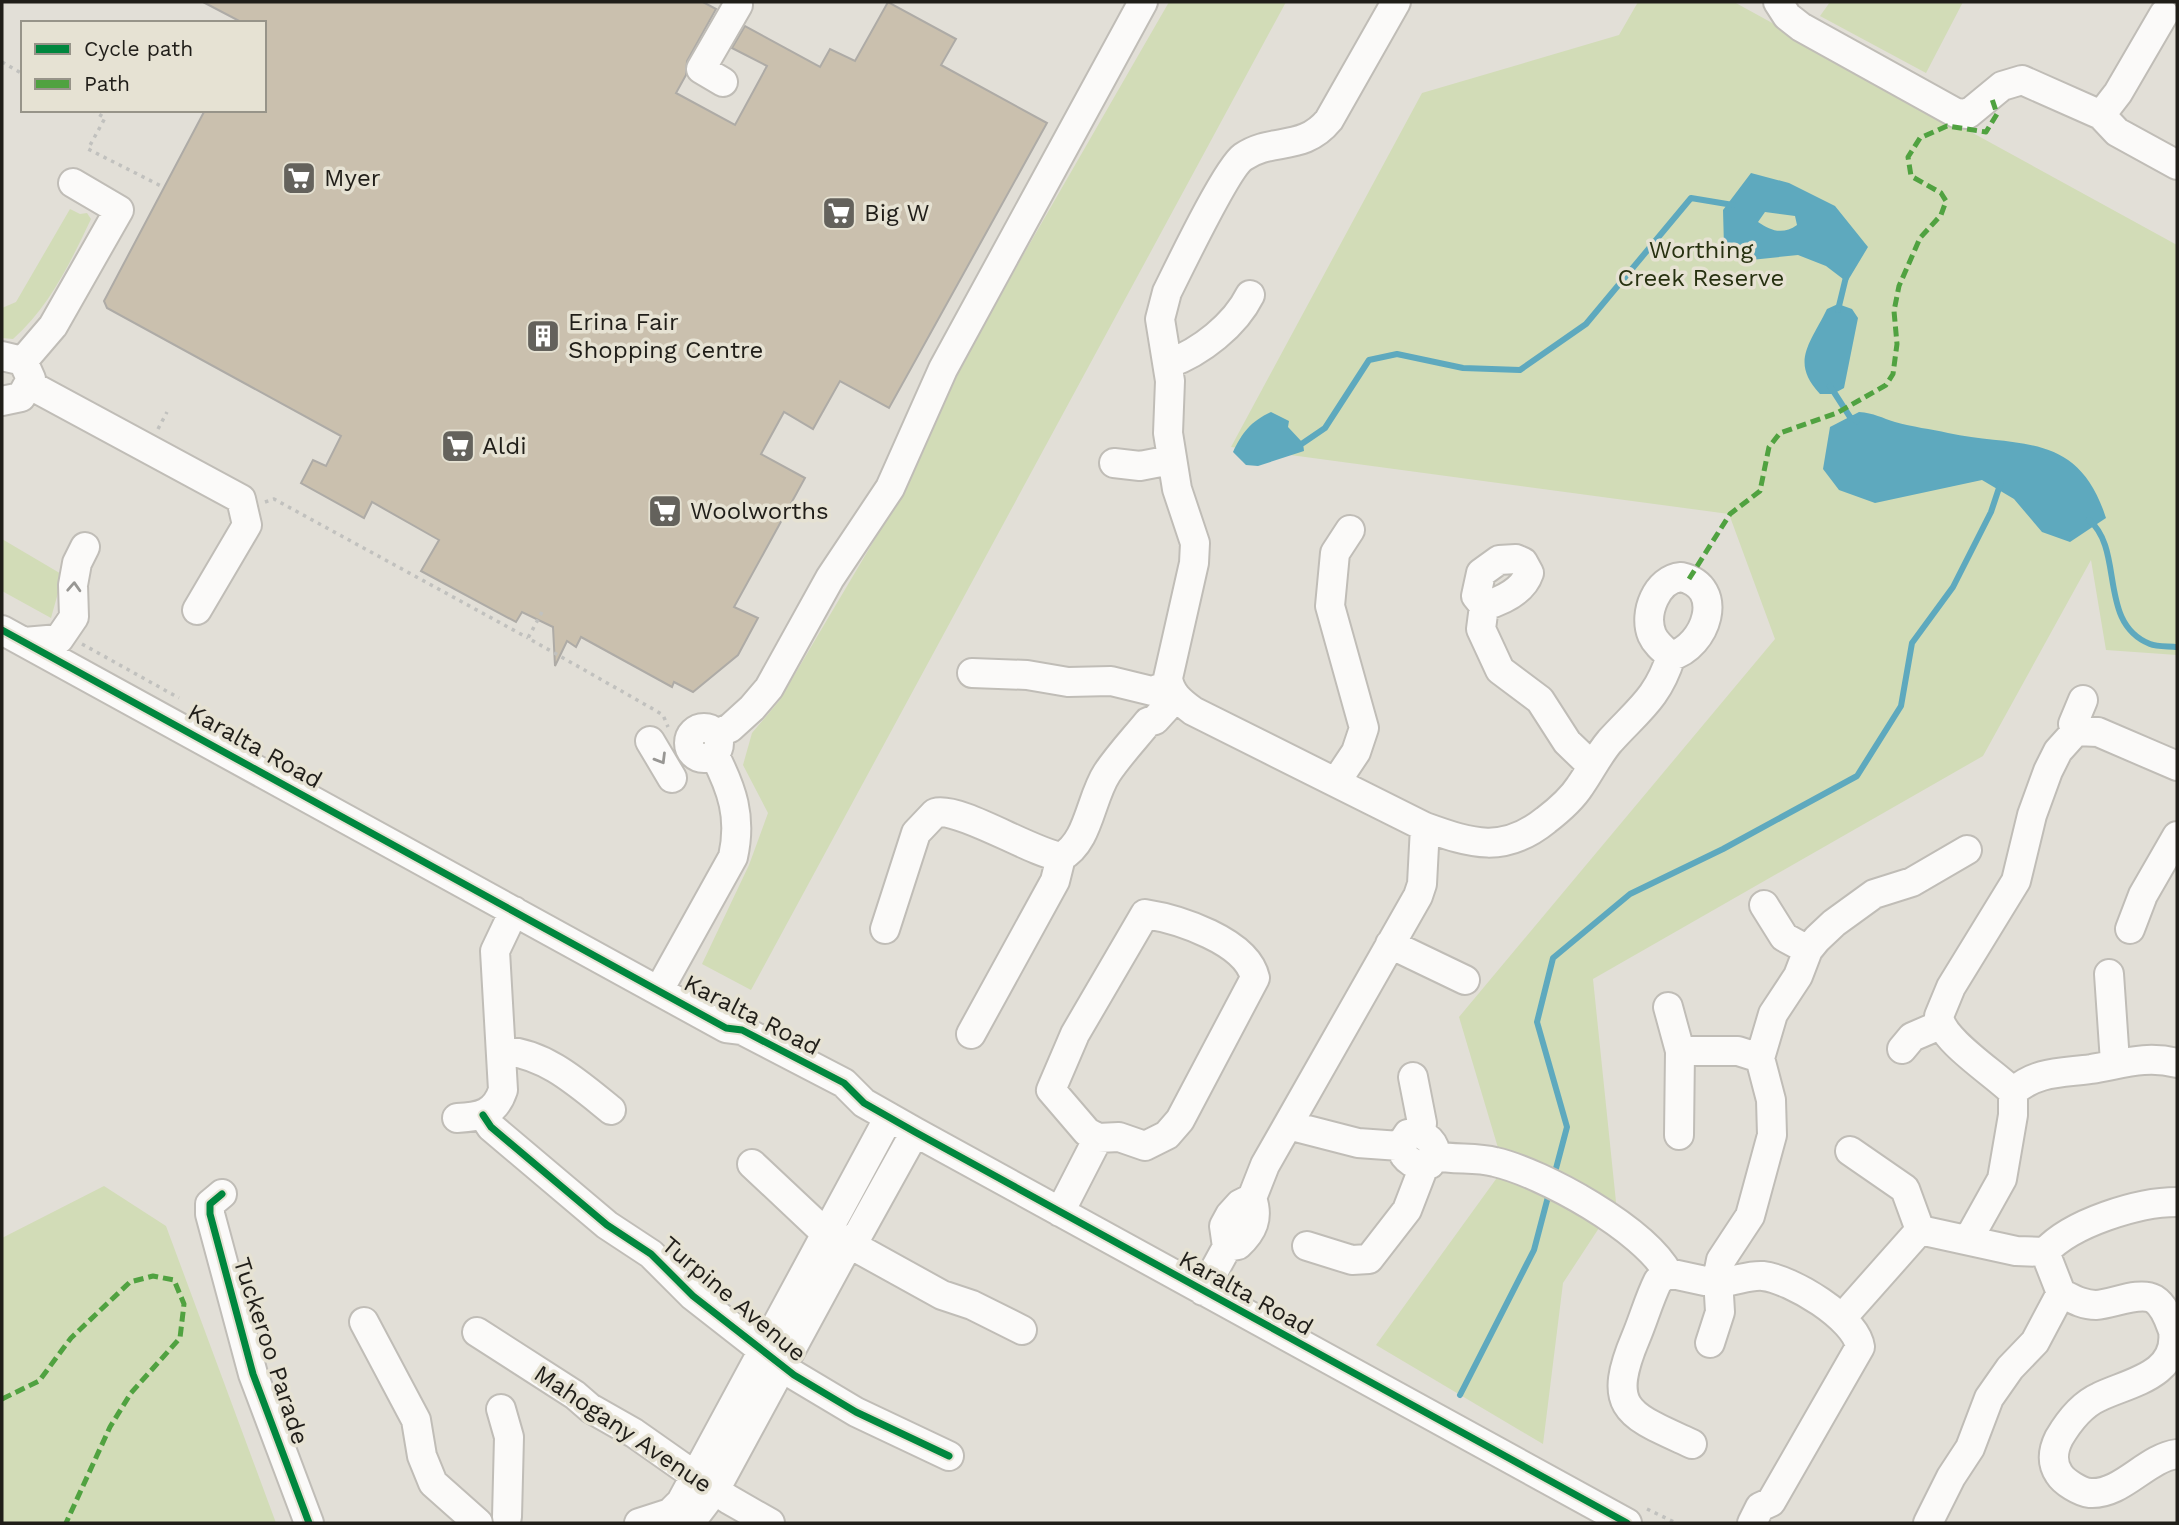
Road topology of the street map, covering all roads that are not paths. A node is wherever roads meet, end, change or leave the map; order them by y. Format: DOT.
graph roads {
  1 [pos="1143,2"];
  2 [pos="1395,2"];
  3 [pos="1778,2"];
  4 [pos="741,6"];
  5 [pos="2164,12"];
  6 [pos="723,82"];
  7 [pos="2101,115"];
  8 [pos="2177,165"];
  9 [pos="74,183"];
  10 [pos="1251,295"];
  11 [pos="1168,363"];
  12 [pos="18,367"];
  13 [pos="2,401"];
  14 [pos="1171,460"];
  15 [pos="1114,463"];
  16 [pos="1350,530"];
  17 [pos="85,547"];
  18 [pos="1483,606"];
  19 [pos="197,610"];
  20 [pos="13,636"];
  21 [pos="1671,656"];
  22 [pos="972,673"];
  23 [pos="1166,691"];
  24 [pos="2083,700"];
  25 [pos="2076,731"];
  26 [pos="660,738"];
  27 [pos="1592,766"];
  28 [pos="2177,766"];
  29 [pos="672,778"];
  30 [pos="1336,782"];
  31 [pos="1425,827"];
  32 [pos="2177,836"];
  33 [pos="1967,850"];
  34 [pos="1061,857"];
  35 [pos="1764,905"];
  36 [pos="514,911"];
  37 [pos="885,929"];
  38 [pos="2130,929"];
  39 [pos="1390,944"];
  40 [pos="1808,950"];
  41 [pos="2109,974"];
  42 [pos="1465,980"];
  43 [pos="659,990"];
  44 [pos="1668,1007"];
  45 [pos="1940,1025"];
  46 [pos="971,1034"];
  47 [pos="1902,1049"];
  48 [pos="502,1051"];
  49 [pos="1680,1051"];
  50 [pos="1760,1058"];
  51 [pos="2116,1062"];
  52 [pos="2177,1063"];
  53 [pos="1413,1077"];
  54 [pos="2013,1092"];
  55 [pos="611,1110"];
  56 [pos="889,1117"];
  57 [pos="1288,1125"];
  58 [pos="915,1132"];
  59 [pos="1679,1135"];
  60 [pos="1098,1138"];
  61 [pos="1420,1151"];
  62 [pos="1850,1151"];
  63 [pos="752,1164"];
  64 [pos="222,1194"];
  65 [pos="2177,1202"];
  66 [pos="1060,1212"];
  67 [pos="1920,1230"];
  68 [pos="839,1238"];
  69 [pos="1968,1240"];
  70 [pos="1307,1247"];
  71 [pos="2045,1252"];
  72 [pos="1668,1273"];
  73 [pos="1719,1282"];
  74 [pos="1203,1291"];
  75 [pos="2061,1293"];
  76 [pos="1842,1318"];
  77 [pos="364,1322"];
  78 [pos="1022,1329"];
  79 [pos="477,1332"];
  80 [pos="2177,1341"];
  81 [pos="1710,1342"];
  82 [pos="773,1359"];
  83 [pos="501,1409"];
  84 [pos="1692,1444"];
  85 [pos="2177,1454"];
  86 [pos="949,1456"];
  87 [pos="705,1483"];
  88 [pos="1770,1512"];
  89 [pos="1634,1515"];
  90 [pos="510,1521"];
  91 [pos="309,1523"];
  92 [pos="478,1523"];
  93 [pos="639,1523"];
  94 [pos="690,1523"];
  95 [pos="769,1523"];
  96 [pos="1752,1523"];
  97 [pos="1928,1523"];
  1 -- 43 [label="street"];
  2 -- 11 [label="street"];
  3 -- 7 [label="street"];
  4 -- 6 [label="street"];
  5 -- 7 [label="street"];
  7 -- 8 [label="street"];
  9 -- 12 [label="street"];
  10 -- 11 [label="street"];
  11 -- 14 [label="street"];
  12 -- 13 [label="street"];
  12 -- 19 [label="street"];
  14 -- 15 [label="street"];
  14 -- 23 [label="street"];
  16 -- 30 [label="street"];
  20 -- 17 [label="street, one-way"];
  18 -- 27 [label="street"];
  20 -- 36 [label="street, Karalta Road"];
  21 -- 27 [label="street"];
  22 -- 23 [label="street"];
  23 -- 30 [label="street"];
  23 -- 34 [label="street"];
  24 -- 25 [label="street"];
  25 -- 28 [label="street"];
  25 -- 45 [label="street"];
  26 -- 29 [label="street, one-way"];
  27 -- 31 [label="street"];
  30 -- 31 [label="street"];
  31 -- 39 [label="street"];
  32 -- 38 [label="street"];
  33 -- 40 [label="street"];
  34 -- 37 [label="street"];
  34 -- 46 [label="street"];
  35 -- 40 [label="street"];
  36 -- 43 [label="street, Karalta Road"];
  36 -- 48 [label="street"];
  39 -- 42 [label="street"];
  39 -- 57 [label="street"];
  40 -- 50 [label="street"];
  41 -- 51 [label="street"];
  43 -- 56 [label="street, Karalta Road"];
  44 -- 49 [label="street"];
  45 -- 47 [label="street"];
  45 -- 54 [label="street"];
  48 -- 55 [label="street"];
  48 -- 82 [label="street, Turpine Avenue"];
  49 -- 50 [label="street"];
  49 -- 59 [label="street"];
  50 -- 73 [label="street"];
  51 -- 52 [label="street"];
  51 -- 54 [label="street"];
  53 -- 61 [label="street"];
  54 -- 69 [label="street"];
  56 -- 58 [label="street, Karalta Road"];
  56 -- 68 [label="street"];
  57 -- 61 [label="street"];
  57 -- 74 [label="street"];
  58 -- 66 [label="street, Karalta Road"];
  58 -- 68 [label="street"];
  60 -- 60 [label="street"];
  60 -- 66 [label="street"];
  61 -- 70 [label="street"];
  61 -- 72 [label="street"];
  62 -- 67 [label="street"];
  63 -- 68 [label="street"];
  64 -- 91 [label="street, Tuckeroo Parade"];
  65 -- 71 [label="street"];
  66 -- 74 [label="street, Karalta Road"];
  67 -- 69 [label="street"];
  67 -- 76 [label="street"];
  68 -- 78 [label="street"];
  68 -- 82 [label="street"];
  69 -- 71 [label="street"];
  71 -- 75 [label="street"];
  72 -- 73 [label="street"];
  72 -- 84 [label="street"];
  73 -- 76 [label="street"];
  73 -- 81 [label="street"];
  74 -- 89 [label="street, Karalta Road"];
  75 -- 80 [label="street"];
  75 -- 97 [label="street"];
  76 -- 88 [label="street"];
  77 -- 92 [label="street"];
  79 -- 87 [label="street, Mahogany Avenue"];
  80 -- 85 [label="street"];
  82 -- 86 [label="street, Turpine Avenue"];
  82 -- 87 [label="street"];
  83 -- 90 [label="street"];
  87 -- 93 [label="street"];
  87 -- 94 [label="street"];
  87 -- 95 [label="street, Mahogany Avenue"];
  88 -- 96 [label="street"];
}
